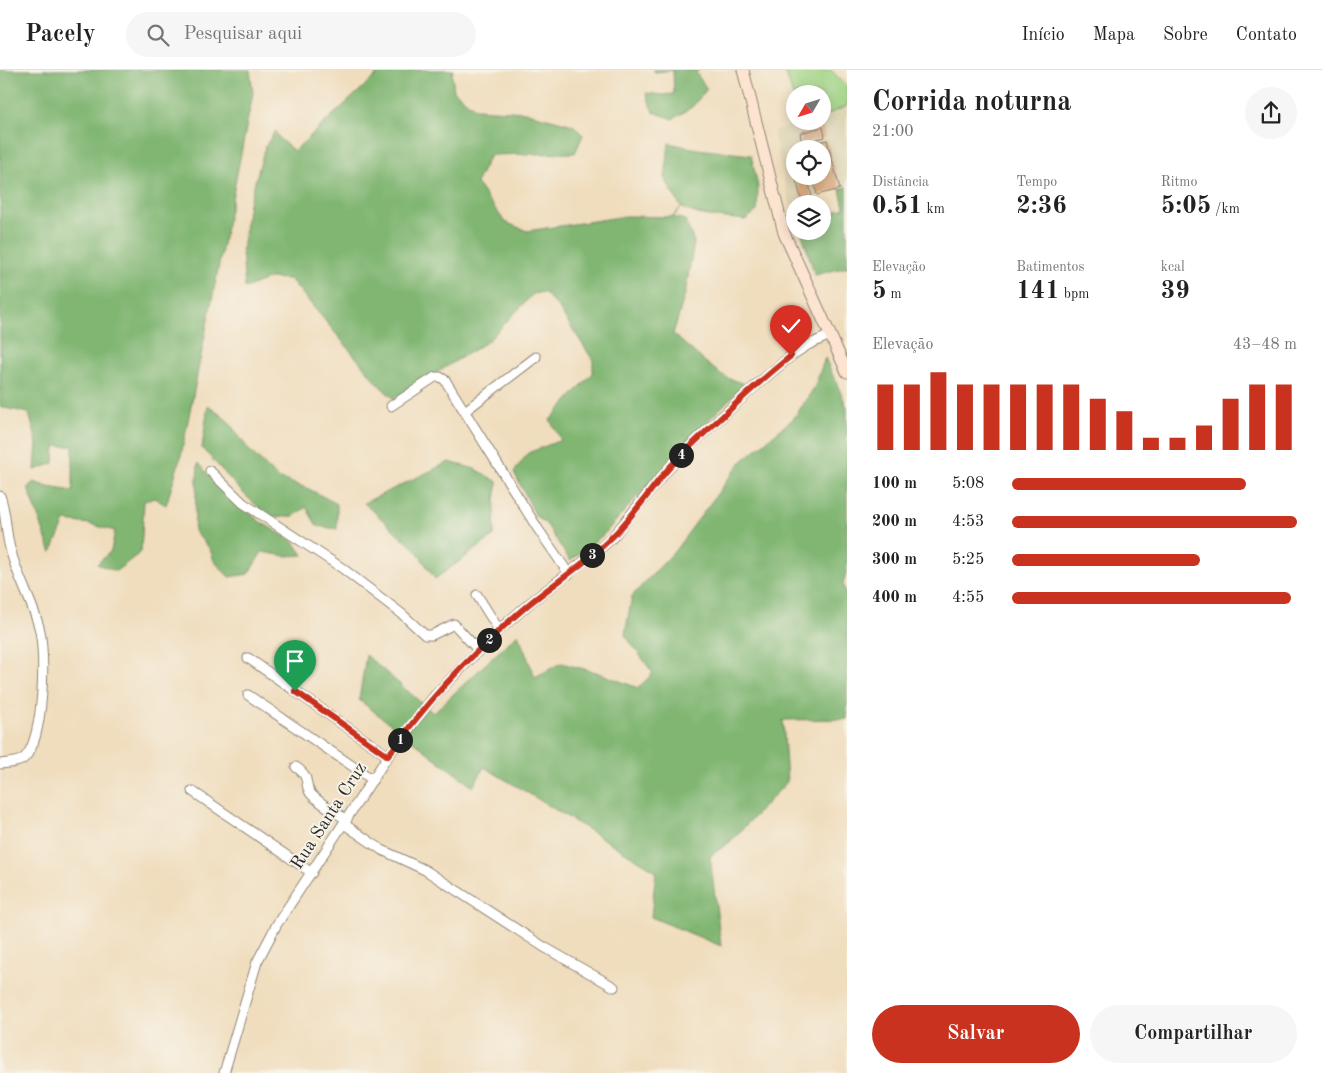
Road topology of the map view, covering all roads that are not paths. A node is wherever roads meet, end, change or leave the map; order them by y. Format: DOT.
graph roads {
  1 [pos="743,70"];
  2 [pos="830,335"];
  3 [pos="536,357"];
  4 [pos="847,372"];
  5 [pos="391,406"];
  6 [pos="465,411"];
  7 [pos="210,471"];
  8 [pos="0,496"];
  9 [pos="568,574"];
  10 [pos="477,595"];
  11 [pos="499,630"];
  12 [pos="478,650"];
  13 [pos="248,658"];
  14 [pos="248,695"];
  15 [pos="388,756"];
  16 [pos="0,764"];
  17 [pos="296,767"];
  18 [pos="373,780"];
  19 [pos="192,791"];
  20 [pos="346,822"];
  21 [pos="312,873"];
  22 [pos="614,987"];
  23 [pos="224,1073"];
  1 -- 2 [label="main road"];
  2 -- 4 [label="main road"];
  2 -- 9 [label="street, Rua Santa Cruz"];
  3 -- 6 [label="street"];
  5 -- 6 [label="street"];
  6 -- 9 [label="street"];
  7 -- 12 [label="street"];
  8 -- 16 [label="street"];
  9 -- 11 [label="street, Rua Santa Cruz"];
  10 -- 11 [label="street"];
  11 -- 12 [label="street, Rua Santa Cruz"];
  12 -- 15 [label="street, Rua Santa Cruz"];
  13 -- 15 [label="street"];
  14 -- 18 [label="street"];
  15 -- 18 [label="street, Rua Santa Cruz"];
  17 -- 20 [label="street"];
  18 -- 20 [label="street, Rua Santa Cruz"];
  19 -- 21 [label="street"];
  20 -- 21 [label="street, Rua Santa Cruz"];
  20 -- 22 [label="street"];
  21 -- 23 [label="street, Rua Santa Cruz"];
}
